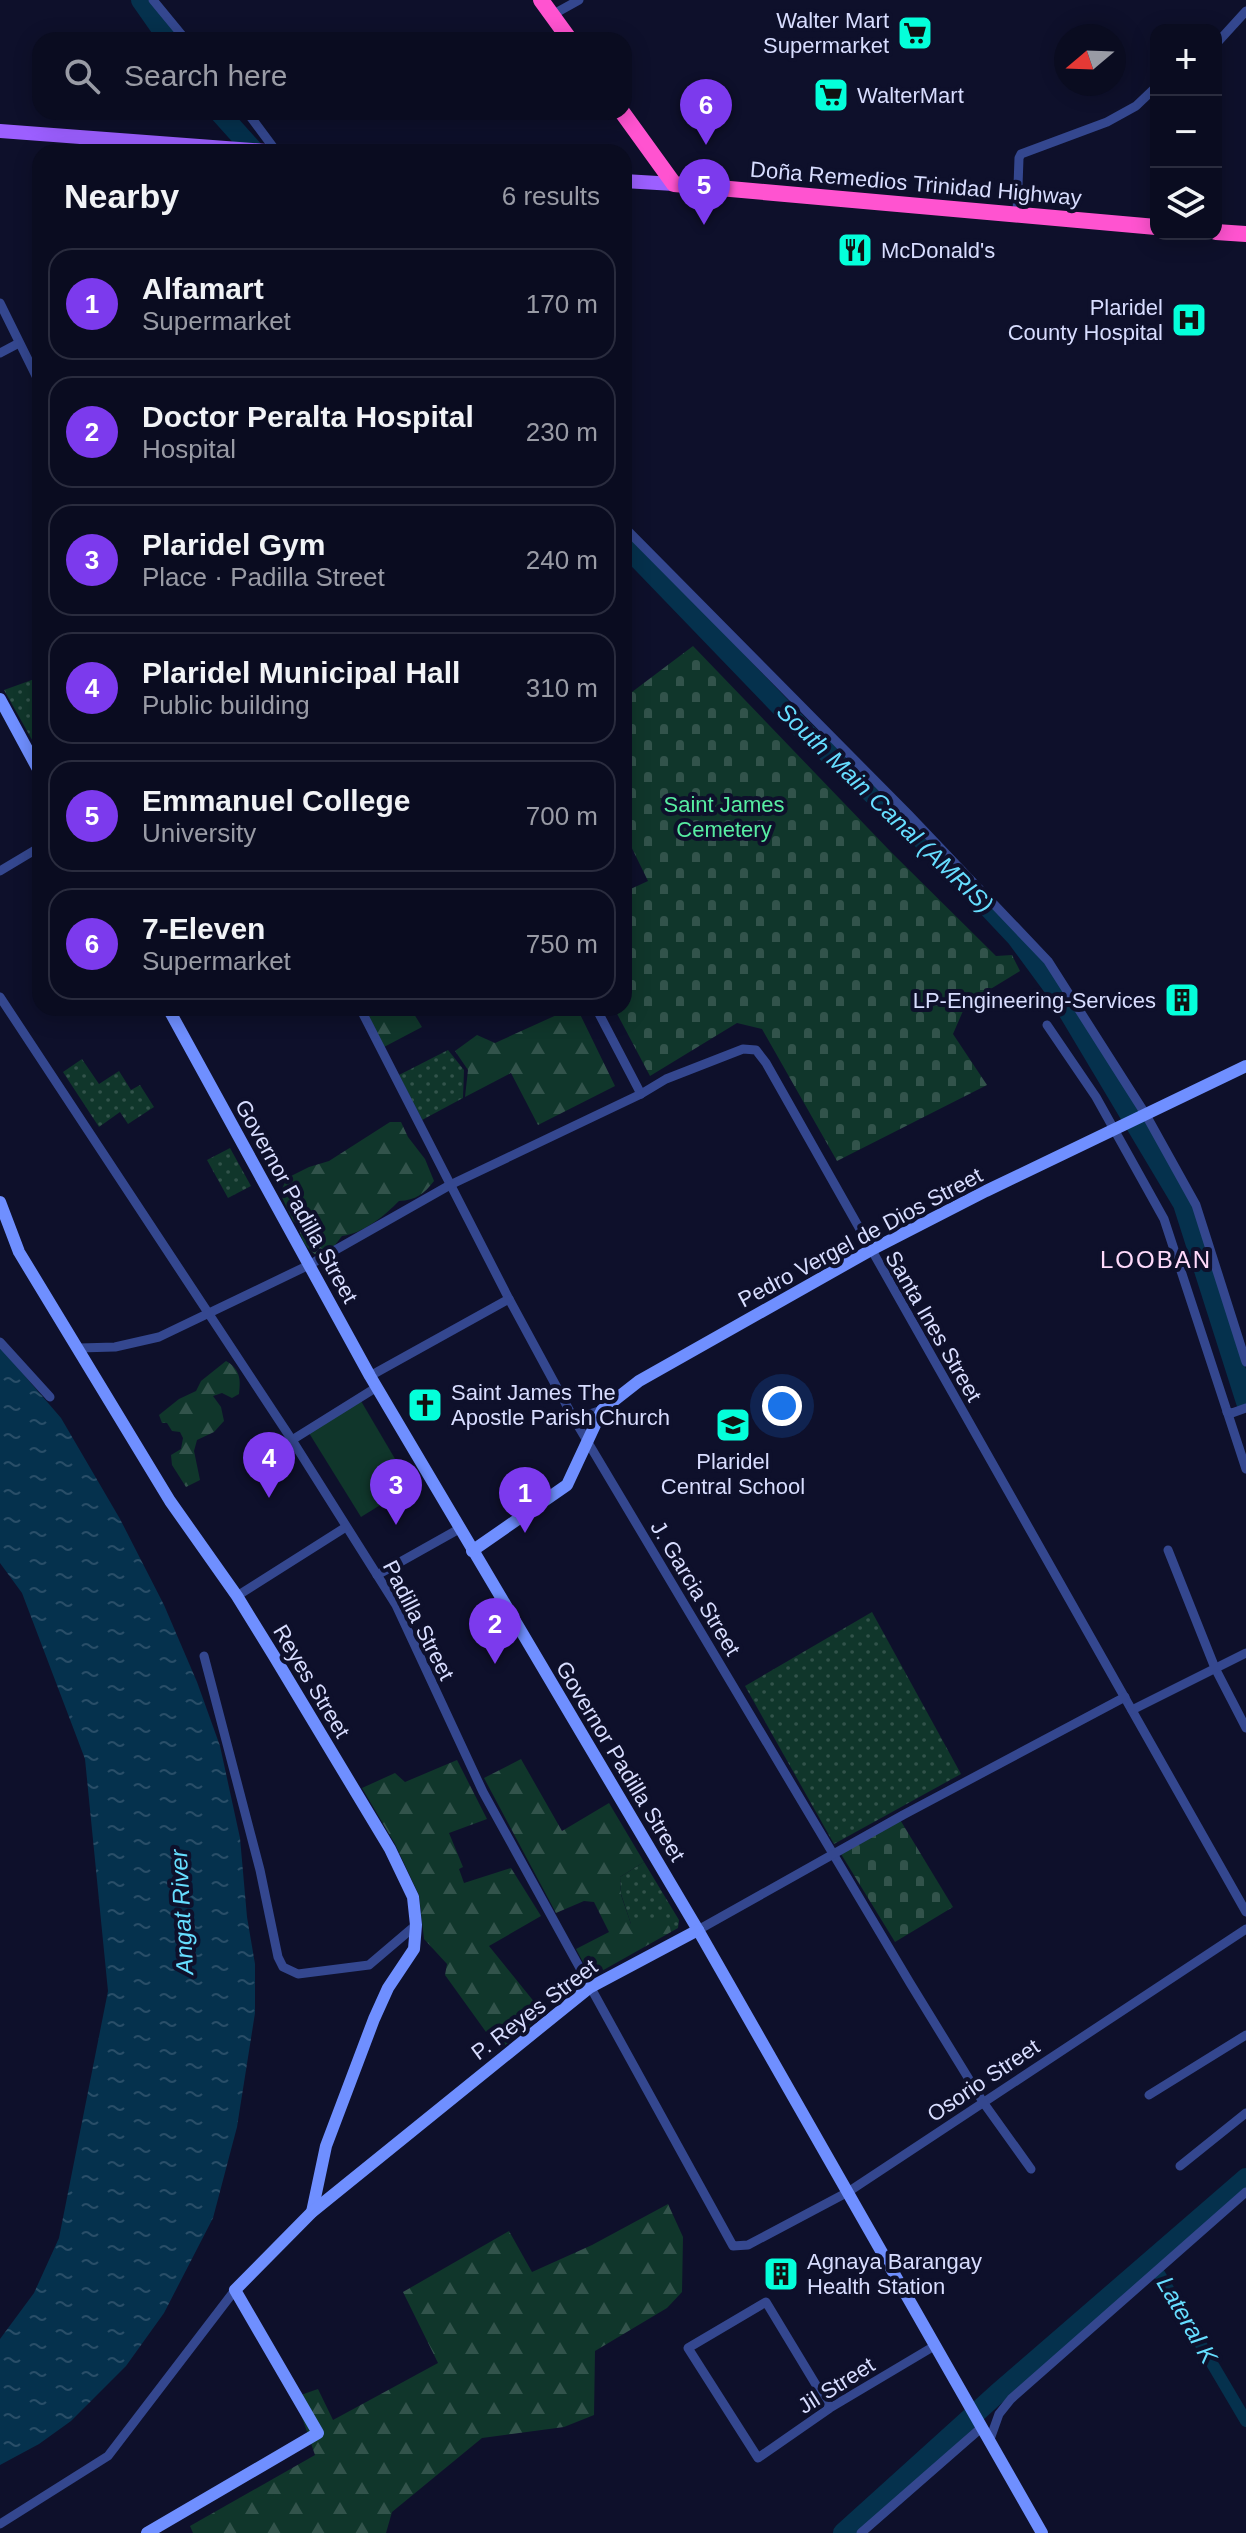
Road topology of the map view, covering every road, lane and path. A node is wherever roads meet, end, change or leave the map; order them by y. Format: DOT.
graph roads {
  1 [pos="153,0"];
  2 [pos="579,0"];
  3 [pos="549,6"];
  4 [pos="1246,11"];
  5 [pos="179,32"];
  6 [pos="565,32"];
  7 [pos="1222,37"];
  8 [pos="1150,93"];
  9 [pos="253,120"];
  10 [pos="628,120"];
  11 [pos="0,131"];
  12 [pos="163,144"];
  13 [pos="271,144"];
  14 [pos="632,181"];
  15 [pos="674,184"];
  16 [pos="1017,214"];
  17 [pos="1150,226"];
  18 [pos="1222,232"];
  19 [pos="1246,234"];
  20 [pos="0,303"];
  21 [pos="19,343"];
  22 [pos="0,353"];
  23 [pos="32,368"];
  24 [pos="632,535"];
  25 [pos="0,699"];
  26 [pos="32,758"];
  27 [pos="32,852"];
  28 [pos="0,871"];
  29 [pos="0,997"];
  30 [pos="172,1016"];
  31 [pos="364,1016"];
  32 [pos="600,1016"];
  33 [pos="1047,1025"];
  34 [pos="1246,1066"];
  35 [pos="641,1094"];
  36 [pos="1145,1116"];
  37 [pos="1120,1128"];
  38 [pos="450,1185"];
  39 [pos="0,1202"];
  40 [pos="871,1250"];
  41 [pos="309,1265"];
  42 [pos="509,1299"];
  43 [pos="207,1314"];
  44 [pos="0,1342"];
  45 [pos="79,1348"];
  46 [pos="1246,1362"];
  47 [pos="374,1382"];
  48 [pos="50,1397"];
  49 [pos="1246,1408"];
  50 [pos="602,1410"];
  51 [pos="1230,1412"];
  52 [pos="574,1419"];
  53 [pos="292,1440"];
  54 [pos="587,1440"];
  55 [pos="1246,1469"];
  56 [pos="346,1527"];
  57 [pos="459,1529"];
  58 [pos="1168,1550"];
  59 [pos="472,1551"];
  60 [pos="377,1575"];
  61 [pos="237,1596"];
  62 [pos="1246,1653"];
  63 [pos="204,1656"];
  64 [pos="1215,1668"];
  65 [pos="1125,1697"];
  66 [pos="1132,1710"];
  67 [pos="1246,1728"];
  68 [pos="833,1853"];
  69 [pos="1246,1912"];
  70 [pos="416,1925"];
  71 [pos="698,1930"];
  72 [pos="1243,1931"];
  73 [pos="1246,1943"];
  74 [pos="589,1988"];
  75 [pos="1246,2035"];
  76 [pos="1149,2095"];
  77 [pos="983,2102"];
  78 [pos="1246,2113"];
  79 [pos="1180,2166"];
  80 [pos="1031,2169"];
  81 [pos="848,2192"];
  82 [pos="1246,2192"];
  83 [pos="312,2212"];
  84 [pos="733,2246"];
  85 [pos="235,2290"];
  86 [pos="936,2345"];
  87 [pos="830,2408"];
  88 [pos="981,2427"];
  89 [pos="989,2442"];
  90 [pos="0,2524"];
  91 [pos="147,2533"];
  92 [pos="861,2533"];
  93 [pos="1042,2533"];
  1 -- 5 [label="street"];
  2 -- 3 [label="street"];
  3 -- 6 [label="highway"];
  4 -- 7 [label="street"];
  8 -- 16 [label="street"];
  9 -- 13 [label="street"];
  10 -- 15 [label="highway"];
  11 -- 12 [label="main road"];
  14 -- 15 [label="main road, Doña Remedios Trinidad Highway"];
  15 -- 16 [label="highway, Doña Remedios Trinidad Highway"];
  16 -- 17 [label="highway, Doña Remedios Trinidad Highway"];
  18 -- 19 [label="highway"];
  20 -- 21 [label="street"];
  21 -- 22 [label="street"];
  21 -- 23 [label="street"];
  24 -- 36 [label="street"];
  25 -- 26 [label="street"];
  27 -- 28 [label="street"];
  29 -- 43 [label="street, Padilla Street"];
  30 -- 41 [label="street, Governor Padilla Street"];
  31 -- 38 [label="street, J. Garcia Street"];
  32 -- 35 [label="street"];
  33 -- 37 [label="street"];
  34 -- 36 [label="street, Pedro Vergel de Dios Street"];
  35 -- 38 [label="street, Santa Ines Street"];
  35 -- 40 [label="street, Santa Ines Street"];
  36 -- 37 [label="street, Pedro Vergel de Dios Street"];
  36 -- 46 [label="street"];
  37 -- 40 [label="street, Pedro Vergel de Dios Street"];
  37 -- 51 [label="street"];
  38 -- 41 [label="street, Santa Ines Street"];
  38 -- 42 [label="street, J. Garcia Street"];
  39 -- 45 [label="street, Reyes Street"];
  40 -- 50 [label="street, Pedro Vergel de Dios Street"];
  40 -- 65 [label="street, Santa Ines Street"];
  41 -- 43 [label="street, Santa Ines Street"];
  41 -- 47 [label="street, Governor Padilla Street"];
  42 -- 47 [label="street"];
  42 -- 52 [label="street, J. Garcia Street"];
  43 -- 45 [label="street, Santa Ines Street"];
  43 -- 53 [label="street, Padilla Street"];
  44 -- 48 [label="street"];
  45 -- 61 [label="street, Reyes Street"];
  47 -- 53 [label="street"];
  47 -- 57 [label="street, Governor Padilla Street"];
  49 -- 51 [label="street"];
  50 -- 52 [label="street, Pedro Vergel de Dios Street"];
  50 -- 54 [label="street, Pedro Vergel de Dios Street"];
  51 -- 55 [label="street"];
  52 -- 54 [label="street, J. Garcia Street"];
  53 -- 56 [label="street, Padilla Street"];
  54 -- 59 [label="street, Pedro Vergel de Dios Street"];
  54 -- 68 [label="street, J. Garcia Street"];
  56 -- 60 [label="street, Padilla Street"];
  56 -- 61 [label="street"];
  57 -- 59 [label="street, Governor Padilla Street"];
  57 -- 60 [label="street"];
  58 -- 64 [label="street"];
  59 -- 71 [label="street, Governor Padilla Street"];
  60 -- 74 [label="street, Padilla Street"];
  61 -- 70 [label="street, Reyes Street"];
  62 -- 64 [label="street"];
  63 -- 70 [label="street"];
  64 -- 66 [label="street"];
  64 -- 67 [label="street"];
  65 -- 66 [label="street, Santa Ines Street"];
  65 -- 68 [label="street, P. Reyes Street"];
  66 -- 69 [label="street, Santa Ines Street"];
  68 -- 71 [label="street, P. Reyes Street"];
  68 -- 77 [label="street, J. Garcia Street"];
  70 -- 83 [label="street, Reyes Street"];
  71 -- 74 [label="street, P. Reyes Street"];
  71 -- 81 [label="street, Governor Padilla Street"];
  72 -- 73 [label="street"];
  72 -- 77 [label="street, Osorio Street"];
  74 -- 83 [label="street, P. Reyes Street"];
  74 -- 84 [label="street, Padilla Street"];
  75 -- 76 [label="street"];
  77 -- 80 [label="street, J. Garcia Street"];
  77 -- 81 [label="street, Osorio Street"];
  78 -- 79 [label="street"];
  81 -- 84 [label="street, Osorio Street"];
  81 -- 86 [label="street, Governor Padilla Street"];
  82 -- 89 [label="street"];
  83 -- 85 [label="street, P. Reyes Street"];
  85 -- 90 [label="street, P. Reyes Street"];
  85 -- 91 [label="street"];
  86 -- 87 [label="street, Jil Street"];
  86 -- 88 [label="street, Governor Padilla Street"];
  87 -- 87 [label="street, Jil Street"];
  88 -- 89 [label="street, Governor Padilla Street"];
  88 -- 92 [label="street"];
  89 -- 93 [label="street, Governor Padilla Street"];
}
